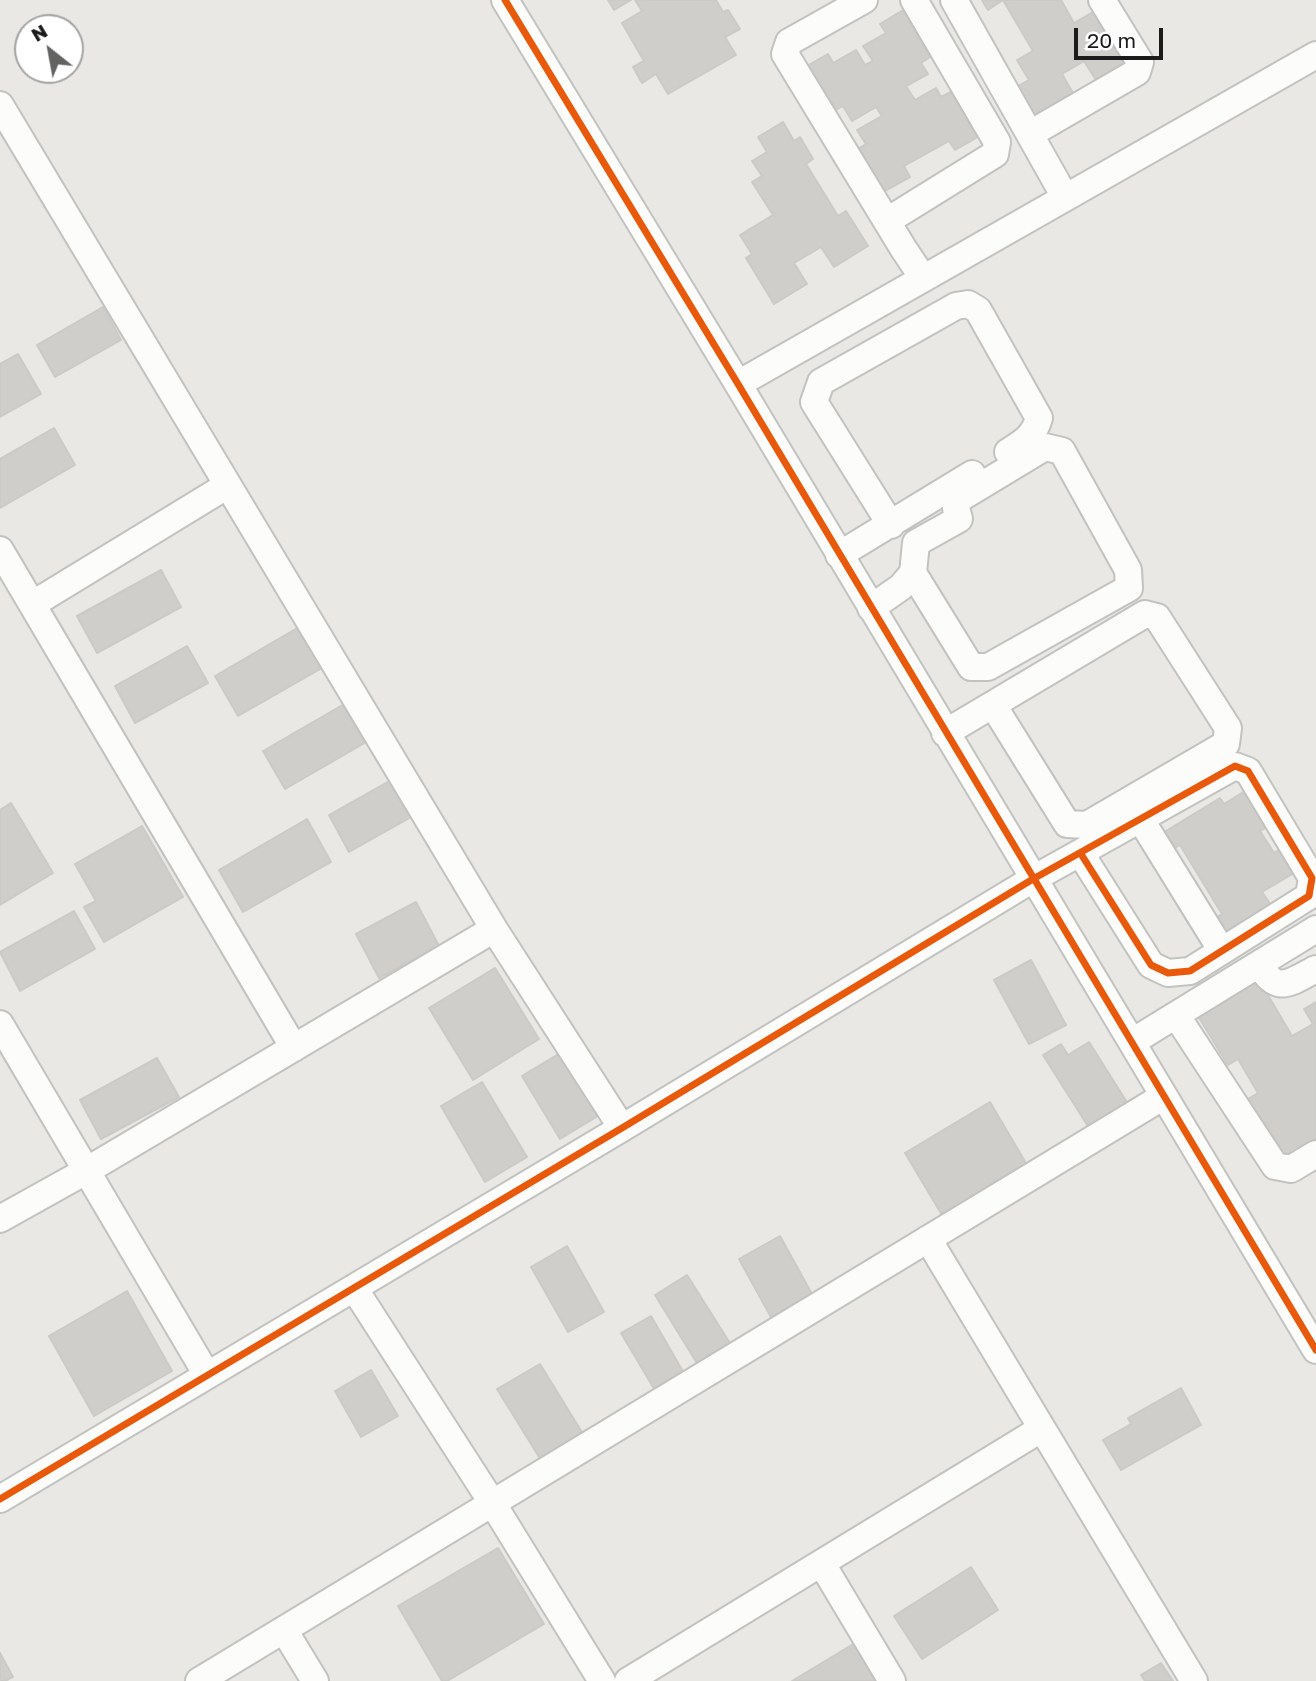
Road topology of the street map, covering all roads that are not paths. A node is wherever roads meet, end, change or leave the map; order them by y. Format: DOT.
graph roads {
  1 [pos="505,0"];
  2 [pos="864,0"];
  3 [pos="914,0"];
  4 [pos="954,0"];
  5 [pos="1102,0"];
  6 [pos="1316,55"];
  7 [pos="0,104"];
  8 [pos="1030,134"];
  9 [pos="1065,197"];
  10 [pos="887,221"];
  11 [pos="923,278"];
  12 [pos="738,384"];
  13 [pos="228,485"];
  14 [pos="891,525"];
  15 [pos="0,550"];
  16 [pos="839,555"];
  17 [pos="914,573"];
  18 [pos="33,604"];
  19 [pos="871,608"];
  20 [pos="993,705"];
  21 [pos="945,733"];
  22 [pos="1141,820"];
  23 [pos="1081,854"];
  24 [pos="1033,879"];
  25 [pos="494,929"];
  26 [pos="1316,929"];
  27 [pos="1222,950"];
  28 [pos="1259,964"];
  29 [pos="1316,969"];
  30 [pos="1175,1015"];
  31 [pos="0,1024"];
  32 [pos="1132,1042"];
  33 [pos="294,1048"];
  34 [pos="1164,1096"];
  35 [pos="622,1128"];
  36 [pos="1316,1154"];
  37 [pos="86,1171"];
  38 [pos="0,1219"];
  39 [pos="928,1239"];
  40 [pos="354,1288"];
  41 [pos="1316,1350"];
  42 [pos="207,1375"];
  43 [pos="1041,1429"];
  44 [pos="0,1499"];
  45 [pos="493,1504"];
  46 [pos="822,1564"];
  47 [pos="284,1630"];
  48 [pos="199,1681"];
  49 [pos="315,1681"];
  50 [pos="602,1681"];
  51 [pos="628,1681"];
  52 [pos="892,1681"];
  53 [pos="1194,1681"];
  1 -- 12 [label="street"];
  2 -- 10 [label="street"];
  3 -- 10 [label="street"];
  4 -- 8 [label="street"];
  5 -- 8 [label="street"];
  6 -- 9 [label="street"];
  7 -- 13 [label="street"];
  8 -- 9 [label="street"];
  9 -- 11 [label="street"];
  10 -- 11 [label="street"];
  11 -- 12 [label="street"];
  12 -- 16 [label="street"];
  13 -- 18 [label="street"];
  13 -- 25 [label="street"];
  14 -- 14 [label="street"];
  14 -- 16 [label="street"];
  15 -- 18 [label="street"];
  16 -- 19 [label="street"];
  17 -- 17 [label="street"];
  17 -- 19 [label="street"];
  18 -- 33 [label="street"];
  19 -- 21 [label="street"];
  20 -- 20 [label="street"];
  20 -- 21 [label="street"];
  21 -- 24 [label="street"];
  22 -- 23 [label="street"];
  22 -- 27 [label="street"];
  22 -- 27 [label="street"];
  23 -- 24 [label="street"];
  23 -- 27 [label="street"];
  24 -- 32 [label="street"];
  24 -- 35 [label="street"];
  25 -- 33 [label="street"];
  25 -- 35 [label="street"];
  26 -- 28 [label="street"];
  28 -- 29 [label="street"];
  28 -- 30 [label="street"];
  30 -- 32 [label="street"];
  30 -- 36 [label="street"];
  31 -- 37 [label="street"];
  32 -- 34 [label="street"];
  33 -- 37 [label="street"];
  34 -- 39 [label="street"];
  34 -- 41 [label="street"];
  35 -- 40 [label="street"];
  37 -- 38 [label="street"];
  37 -- 42 [label="street"];
  39 -- 43 [label="street"];
  39 -- 45 [label="street"];
  40 -- 42 [label="street"];
  40 -- 45 [label="street"];
  42 -- 44 [label="street"];
  43 -- 46 [label="street"];
  43 -- 53 [label="street"];
  45 -- 47 [label="street"];
  45 -- 50 [label="street"];
  46 -- 51 [label="street"];
  46 -- 52 [label="street"];
  47 -- 48 [label="street"];
  47 -- 49 [label="street"];
}
